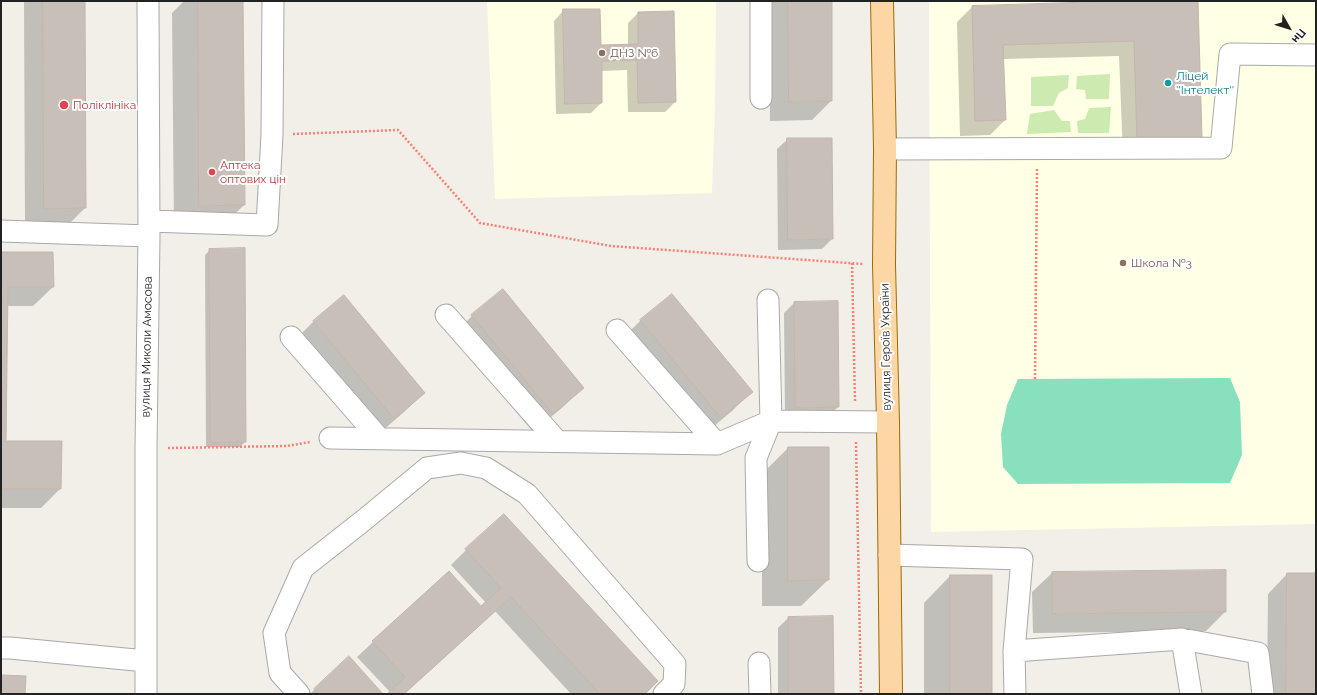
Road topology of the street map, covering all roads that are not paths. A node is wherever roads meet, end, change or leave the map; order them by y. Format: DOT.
graph roads {
  1 [pos="148,1"];
  2 [pos="273,1"];
  3 [pos="761,1"];
  4 [pos="882,1"];
  5 [pos="1316,55"];
  6 [pos="761,98"];
  7 [pos="885,149"];
  8 [pos="149,228"];
  9 [pos="1,231"];
  10 [pos="768,300"];
  11 [pos="446,315"];
  12 [pos="617,330"];
  13 [pos="291,337"];
  14 [pos="771,421"];
  15 [pos="888,422"];
  16 [pos="330,438"];
  17 [pos="379,438"];
  18 [pos="557,441"];
  19 [pos="717,444"];
  20 [pos="889,555"];
  21 [pos="758,560"];
  22 [pos="1182,639"];
  23 [pos="1,648"];
  24 [pos="1014,651"];
  25 [pos="146,662"];
  26 [pos="759,663"];
  27 [pos="146,694"];
  28 [pos="299,694"];
  29 [pos="664,694"];
  30 [pos="760,694"];
  31 [pos="891,694"];
  32 [pos="1015,694"];
  33 [pos="1191,694"];
  34 [pos="1263,694"];
  1 -- 8 [label="street, вулиця Миколи Амосова"];
  2 -- 8 [label="street"];
  3 -- 6 [label="street"];
  4 -- 7 [label="main road, вулиця Героїв України"];
  5 -- 7 [label="street"];
  7 -- 15 [label="main road, вулиця Героїв України"];
  8 -- 9 [label="street"];
  8 -- 25 [label="street, вулиця Миколи Амосова"];
  10 -- 14 [label="street"];
  11 -- 18 [label="street"];
  12 -- 19 [label="street"];
  13 -- 17 [label="street"];
  14 -- 15 [label="street"];
  14 -- 19 [label="street"];
  14 -- 21 [label="street"];
  15 -- 20 [label="main road, вулиця Героїв України"];
  16 -- 17 [label="street"];
  17 -- 18 [label="street"];
  18 -- 19 [label="street"];
  20 -- 24 [label="street"];
  20 -- 31 [label="main road, вулиця Героїв України"];
  22 -- 24 [label="street"];
  22 -- 33 [label="street"];
  22 -- 34 [label="street"];
  23 -- 25 [label="street"];
  24 -- 32 [label="street"];
  25 -- 27 [label="street, вулиця Миколи Амосова"];
  26 -- 30 [label="street"];
  28 -- 29 [label="street"];
}
